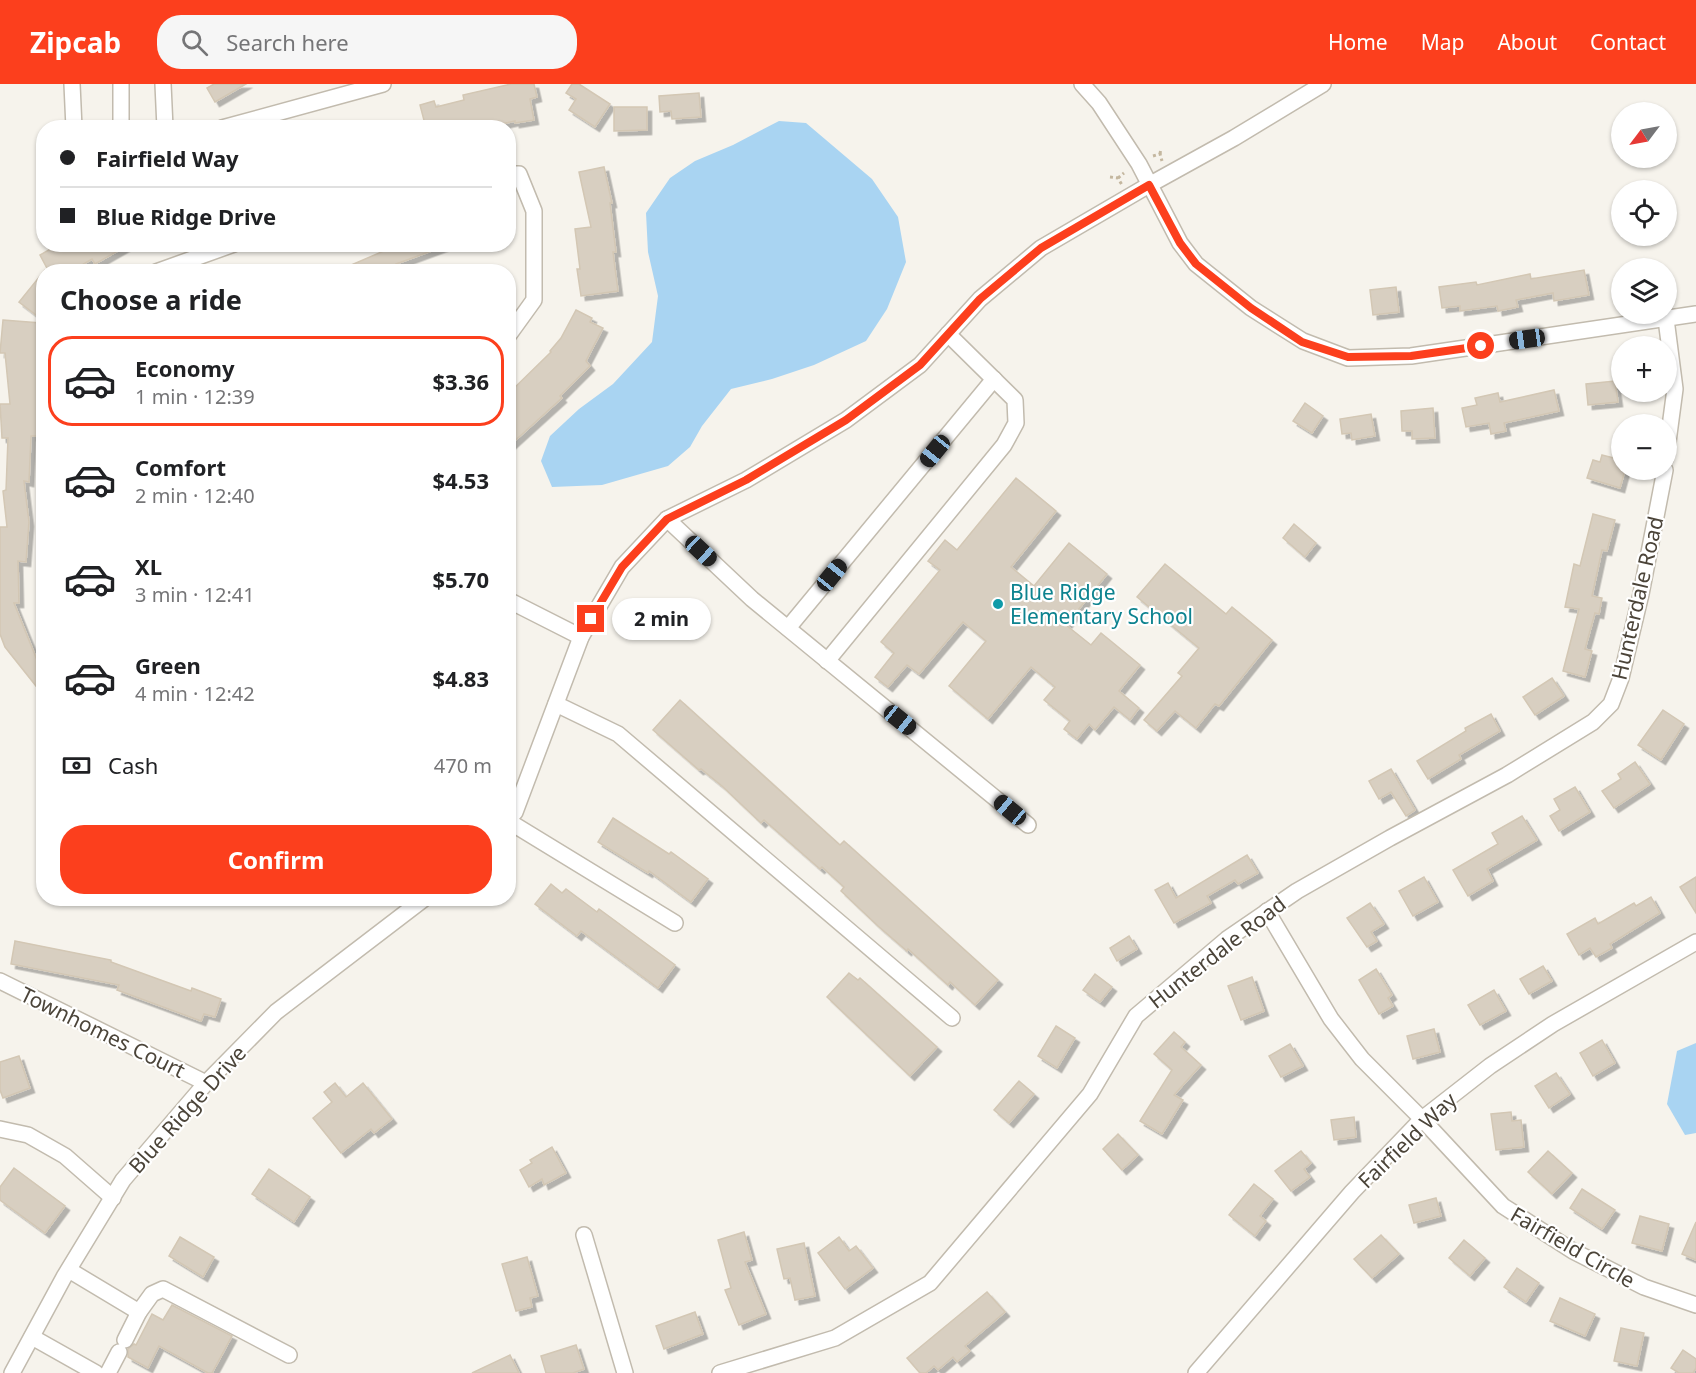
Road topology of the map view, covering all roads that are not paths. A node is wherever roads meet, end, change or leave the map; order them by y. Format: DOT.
graph roads {
  1 [pos="72,84"];
  2 [pos="121,84"];
  3 [pos="163,84"];
  4 [pos="382,84"];
  5 [pos="1082,84"];
  6 [pos="1323,84"];
  7 [pos="74,120"];
  8 [pos="121,120"];
  9 [pos="165,120"];
  10 [pos="251,120"];
  11 [pos="516,174"];
  12 [pos="1149,185"];
  13 [pos="212,252"];
  14 [pos="178,264"];
  15 [pos="1696,314"];
  16 [pos="1677,317"];
  17 [pos="1632,324"];
  18 [pos="1667,324"];
  19 [pos="516,325"];
  20 [pos="948,334"];
  21 [pos="994,380"];
  22 [pos="1672,414"];
  23 [pos="1663,480"];
  24 [pos="667,519"];
  25 [pos="516,604"];
  26 [pos="788,628"];
  27 [pos="581,637"];
  28 [pos="827,661"];
  29 [pos="556,704"];
  30 [pos="516,809"];
  31 [pos="516,825"];
  32 [pos="1028,825"];
  33 [pos="415,906"];
  34 [pos="1267,911"];
  35 [pos="675,923"];
  36 [pos="1696,942"];
  37 [pos="0,981"];
  38 [pos="952,1018"];
  39 [pos="206,1083"];
  40 [pos="1422,1119"];
  41 [pos="0,1129"];
  42 [pos="113,1198"];
  43 [pos="584,1235"];
  44 [pos="69,1270"];
  45 [pos="1696,1305"];
  46 [pos="139,1312"];
  47 [pos="32,1337"];
  48 [pos="289,1355"];
  49 [pos="12,1373"];
  50 [pos="96,1373"];
  51 [pos="108,1373"];
  52 [pos="625,1373"];
  53 [pos="720,1373"];
  54 [pos="1196,1373"];
  1 -- 7 [label="street"];
  2 -- 8 [label="street"];
  3 -- 9 [label="street"];
  4 -- 10 [label="street"];
  5 -- 12 [label="street"];
  6 -- 12 [label="street"];
  11 -- 19 [label="street"];
  12 -- 17 [label="street"];
  12 -- 20 [label="street"];
  13 -- 14 [label="street"];
  15 -- 16 [label="street"];
  18 -- 22 [label="street"];
  20 -- 21 [label="street"];
  20 -- 24 [label="street"];
  21 -- 26 [label="street"];
  21 -- 28 [label="street"];
  23 -- 34 [label="street, Hunterdale Road"];
  24 -- 26 [label="street"];
  24 -- 27 [label="street"];
  25 -- 27 [label="street"];
  26 -- 28 [label="street"];
  27 -- 29 [label="street"];
  28 -- 32 [label="street"];
  29 -- 30 [label="street"];
  29 -- 38 [label="street"];
  31 -- 35 [label="street"];
  33 -- 39 [label="street, Blue Ridge Drive"];
  34 -- 40 [label="street, Fairfield Circle"];
  34 -- 53 [label="street, Hunterdale Road"];
  36 -- 40 [label="street, Fairfield Way"];
  37 -- 39 [label="street, Townhomes Court"];
  39 -- 42 [label="street, Blue Ridge Drive"];
  40 -- 45 [label="street, Fairfield Circle"];
  40 -- 54 [label="street, Fairfield Way"];
  41 -- 42 [label="street"];
  42 -- 44 [label="street, Blue Ridge Drive"];
  43 -- 52 [label="street"];
  44 -- 46 [label="street"];
  44 -- 47 [label="street, Blue Ridge Drive"];
  46 -- 48 [label="street"];
  46 -- 51 [label="street"];
  47 -- 49 [label="street, Blue Ridge Drive"];
  47 -- 50 [label="street"];
}
